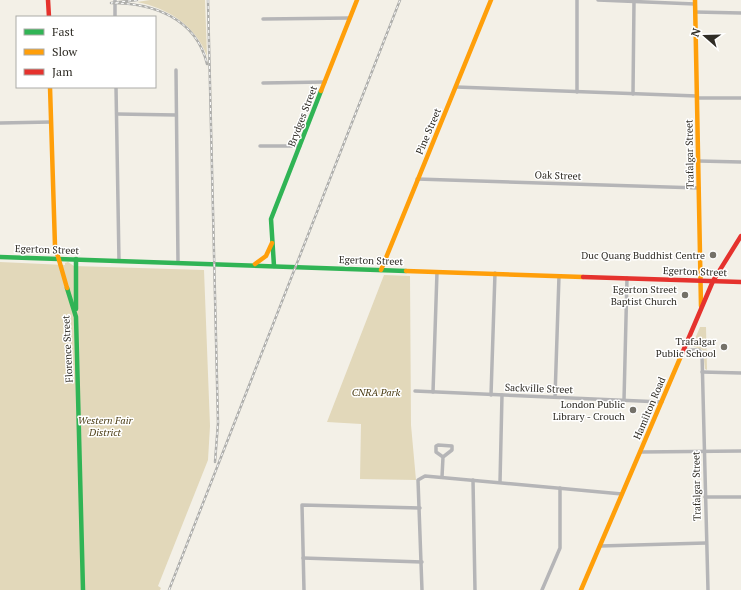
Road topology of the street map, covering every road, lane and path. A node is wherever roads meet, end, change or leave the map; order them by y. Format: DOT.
graph roads {
  1 [pos="48,0"];
  2 [pos="115,0"];
  3 [pos="357,0"];
  4 [pos="491,0"];
  5 [pos="577,0"];
  6 [pos="598,0"];
  7 [pos="634,1"];
  8 [pos="695,2"];
  9 [pos="695,12"];
  10 [pos="741,13"];
  11 [pos="48,16"];
  12 [pos="115,16"];
  13 [pos="350,18"];
  14 [pos="263,19"];
  15 [pos="176,70"];
  16 [pos="325,82"];
  17 [pos="263,83"];
  18 [pos="456,87"];
  19 [pos="50,88"];
  20 [pos="116,88"];
  21 [pos="577,92"];
  22 [pos="633,94"];
  23 [pos="697,97"];
  24 [pos="741,98"];
  25 [pos="117,114"];
  26 [pos="176,115"];
  27 [pos="0,122"];
  28 [pos="51,122"];
  29 [pos="260,146"];
  30 [pos="300,146"];
  31 [pos="699,161"];
  32 [pos="741,162"];
  33 [pos="417,179"];
  34 [pos="699,188"];
  35 [pos="741,236"];
  36 [pos="273,240"];
  37 [pos="0,257"];
  38 [pos="57,259"];
  39 [pos="76,259"];
  40 [pos="119,261"];
  41 [pos="178,262"];
  42 [pos="254,265"];
  43 [pos="274,266"];
  44 [pos="381,270"];
  45 [pos="437,272"];
  46 [pos="495,274"];
  47 [pos="559,276"];
  48 [pos="627,278"];
  49 [pos="701,281"];
  50 [pos="713,281"];
  51 [pos="741,282"];
  52 [pos="701,309"];
  53 [pos="76,317"];
  54 [pos="684,350"];
  55 [pos="702,372"];
  56 [pos="741,373"];
  57 [pos="415,391"];
  58 [pos="433,392"];
  59 [pos="492,395"];
  60 [pos="502,395"];
  61 [pos="554,397"];
  62 [pos="624,400"];
  63 [pos="662,402"];
  64 [pos="741,451"];
  65 [pos="640,452"];
  66 [pos="704,452"];
  67 [pos="443,457"];
  68 [pos="442,477"];
  69 [pos="473,480"];
  70 [pos="500,482"];
  71 [pos="560,488"];
  72 [pos="622,494"];
  73 [pos="706,497"];
  74 [pos="741,497"];
  75 [pos="420,508"];
  76 [pos="706,544"];
  77 [pos="600,546"];
  78 [pos="303,558"];
  79 [pos="422,562"];
  80 [pos="84,590"];
  81 [pos="304,590"];
  82 [pos="422,590"];
  83 [pos="475,590"];
  84 [pos="542,590"];
  85 [pos="581,590"];
  86 [pos="708,590"];
  1 -- 11 [label="street"];
  2 -- 12 [label="street"];
  3 -- 13 [label="street, Brydges Street"];
  4 -- 18 [label="street, Pine Street"];
  5 -- 21 [label="street"];
  6 -- 7 [label="street"];
  7 -- 8 [label="street"];
  7 -- 22 [label="street"];
  8 -- 9 [label="street, Trafalgar Street"];
  9 -- 10 [label="street"];
  9 -- 23 [label="street, Trafalgar Street"];
  13 -- 14 [label="street"];
  13 -- 16 [label="street, Brydges Street"];
  15 -- 26 [label="street"];
  16 -- 17 [label="street"];
  16 -- 30 [label="street, Brydges Street"];
  18 -- 21 [label="street"];
  18 -- 33 [label="street, Pine Street"];
  19 -- 28 [label="street, Florence Street"];
  20 -- 25 [label="street"];
  21 -- 22 [label="street"];
  22 -- 23 [label="street"];
  23 -- 24 [label="street"];
  23 -- 31 [label="street, Trafalgar Street"];
  25 -- 26 [label="street"];
  25 -- 40 [label="street"];
  26 -- 41 [label="street"];
  27 -- 28 [label="street"];
  28 -- 38 [label="street, Florence Street"];
  29 -- 30 [label="street"];
  30 -- 36 [label="street, Brydges Street"];
  31 -- 32 [label="street"];
  31 -- 34 [label="street, Trafalgar Street"];
  33 -- 34 [label="street, Oak Street"];
  33 -- 44 [label="street, Pine Street"];
  34 -- 49 [label="street, Trafalgar Street"];
  35 -- 50 [label="street, Hamilton Road"];
  36 -- 42 [label="street"];
  36 -- 43 [label="street, Brydges Street"];
  37 -- 38 [label="street, Egerton Street"];
  38 -- 39 [label="street, Egerton Street"];
  38 -- 53 [label="street, Florence Street"];
  39 -- 40 [label="street, Egerton Street"];
  39 -- 53 [label="street"];
  40 -- 41 [label="street, Egerton Street"];
  41 -- 42 [label="street, Egerton Street"];
  42 -- 43 [label="street, Egerton Street"];
  43 -- 44 [label="street, Egerton Street"];
  44 -- 45 [label="street, Egerton Street"];
  45 -- 46 [label="street, Egerton Street"];
  45 -- 58 [label="street"];
  46 -- 47 [label="street, Egerton Street"];
  46 -- 59 [label="street"];
  47 -- 48 [label="street, Egerton Street"];
  47 -- 61 [label="street"];
  48 -- 49 [label="street, Egerton Street"];
  48 -- 62 [label="street"];
  49 -- 50 [label="street, Egerton Street"];
  49 -- 52 [label="street, Trafalgar Street"];
  50 -- 51 [label="street, Egerton Street"];
  50 -- 52 [label="street, Hamilton Road"];
  52 -- 54 [label="street, Hamilton Road"];
  53 -- 80 [label="street, Florence Street"];
  54 -- 55 [label="street, Trafalgar Street"];
  54 -- 63 [label="street, Hamilton Road"];
  55 -- 56 [label="street"];
  55 -- 66 [label="street, Trafalgar Street"];
  57 -- 58 [label="street, Sackville Street"];
  58 -- 59 [label="street, Sackville Street"];
  59 -- 60 [label="street, Sackville Street"];
  60 -- 61 [label="street, Sackville Street"];
  60 -- 70 [label="street"];
  61 -- 62 [label="street, Sackville Street"];
  62 -- 63 [label="street, Sackville Street"];
  63 -- 65 [label="street, Hamilton Road"];
  64 -- 66 [label="street"];
  65 -- 66 [label="street"];
  65 -- 72 [label="street, Hamilton Road"];
  66 -- 73 [label="street, Trafalgar Street"];
  67 -- 67 [label="street"];
  67 -- 68 [label="street"];
  68 -- 69 [label="street"];
  68 -- 75 [label="street"];
  69 -- 70 [label="street"];
  69 -- 83 [label="street"];
  70 -- 71 [label="street"];
  71 -- 72 [label="street"];
  71 -- 84 [label="street"];
  72 -- 77 [label="street, Hamilton Road"];
  73 -- 74 [label="street"];
  73 -- 76 [label="street, Trafalgar Street"];
  75 -- 78 [label="street"];
  75 -- 79 [label="street"];
  76 -- 77 [label="street"];
  76 -- 86 [label="street, Trafalgar Street"];
  77 -- 85 [label="street, Hamilton Road"];
  78 -- 79 [label="street"];
  78 -- 81 [label="street"];
  79 -- 82 [label="street"];
}
